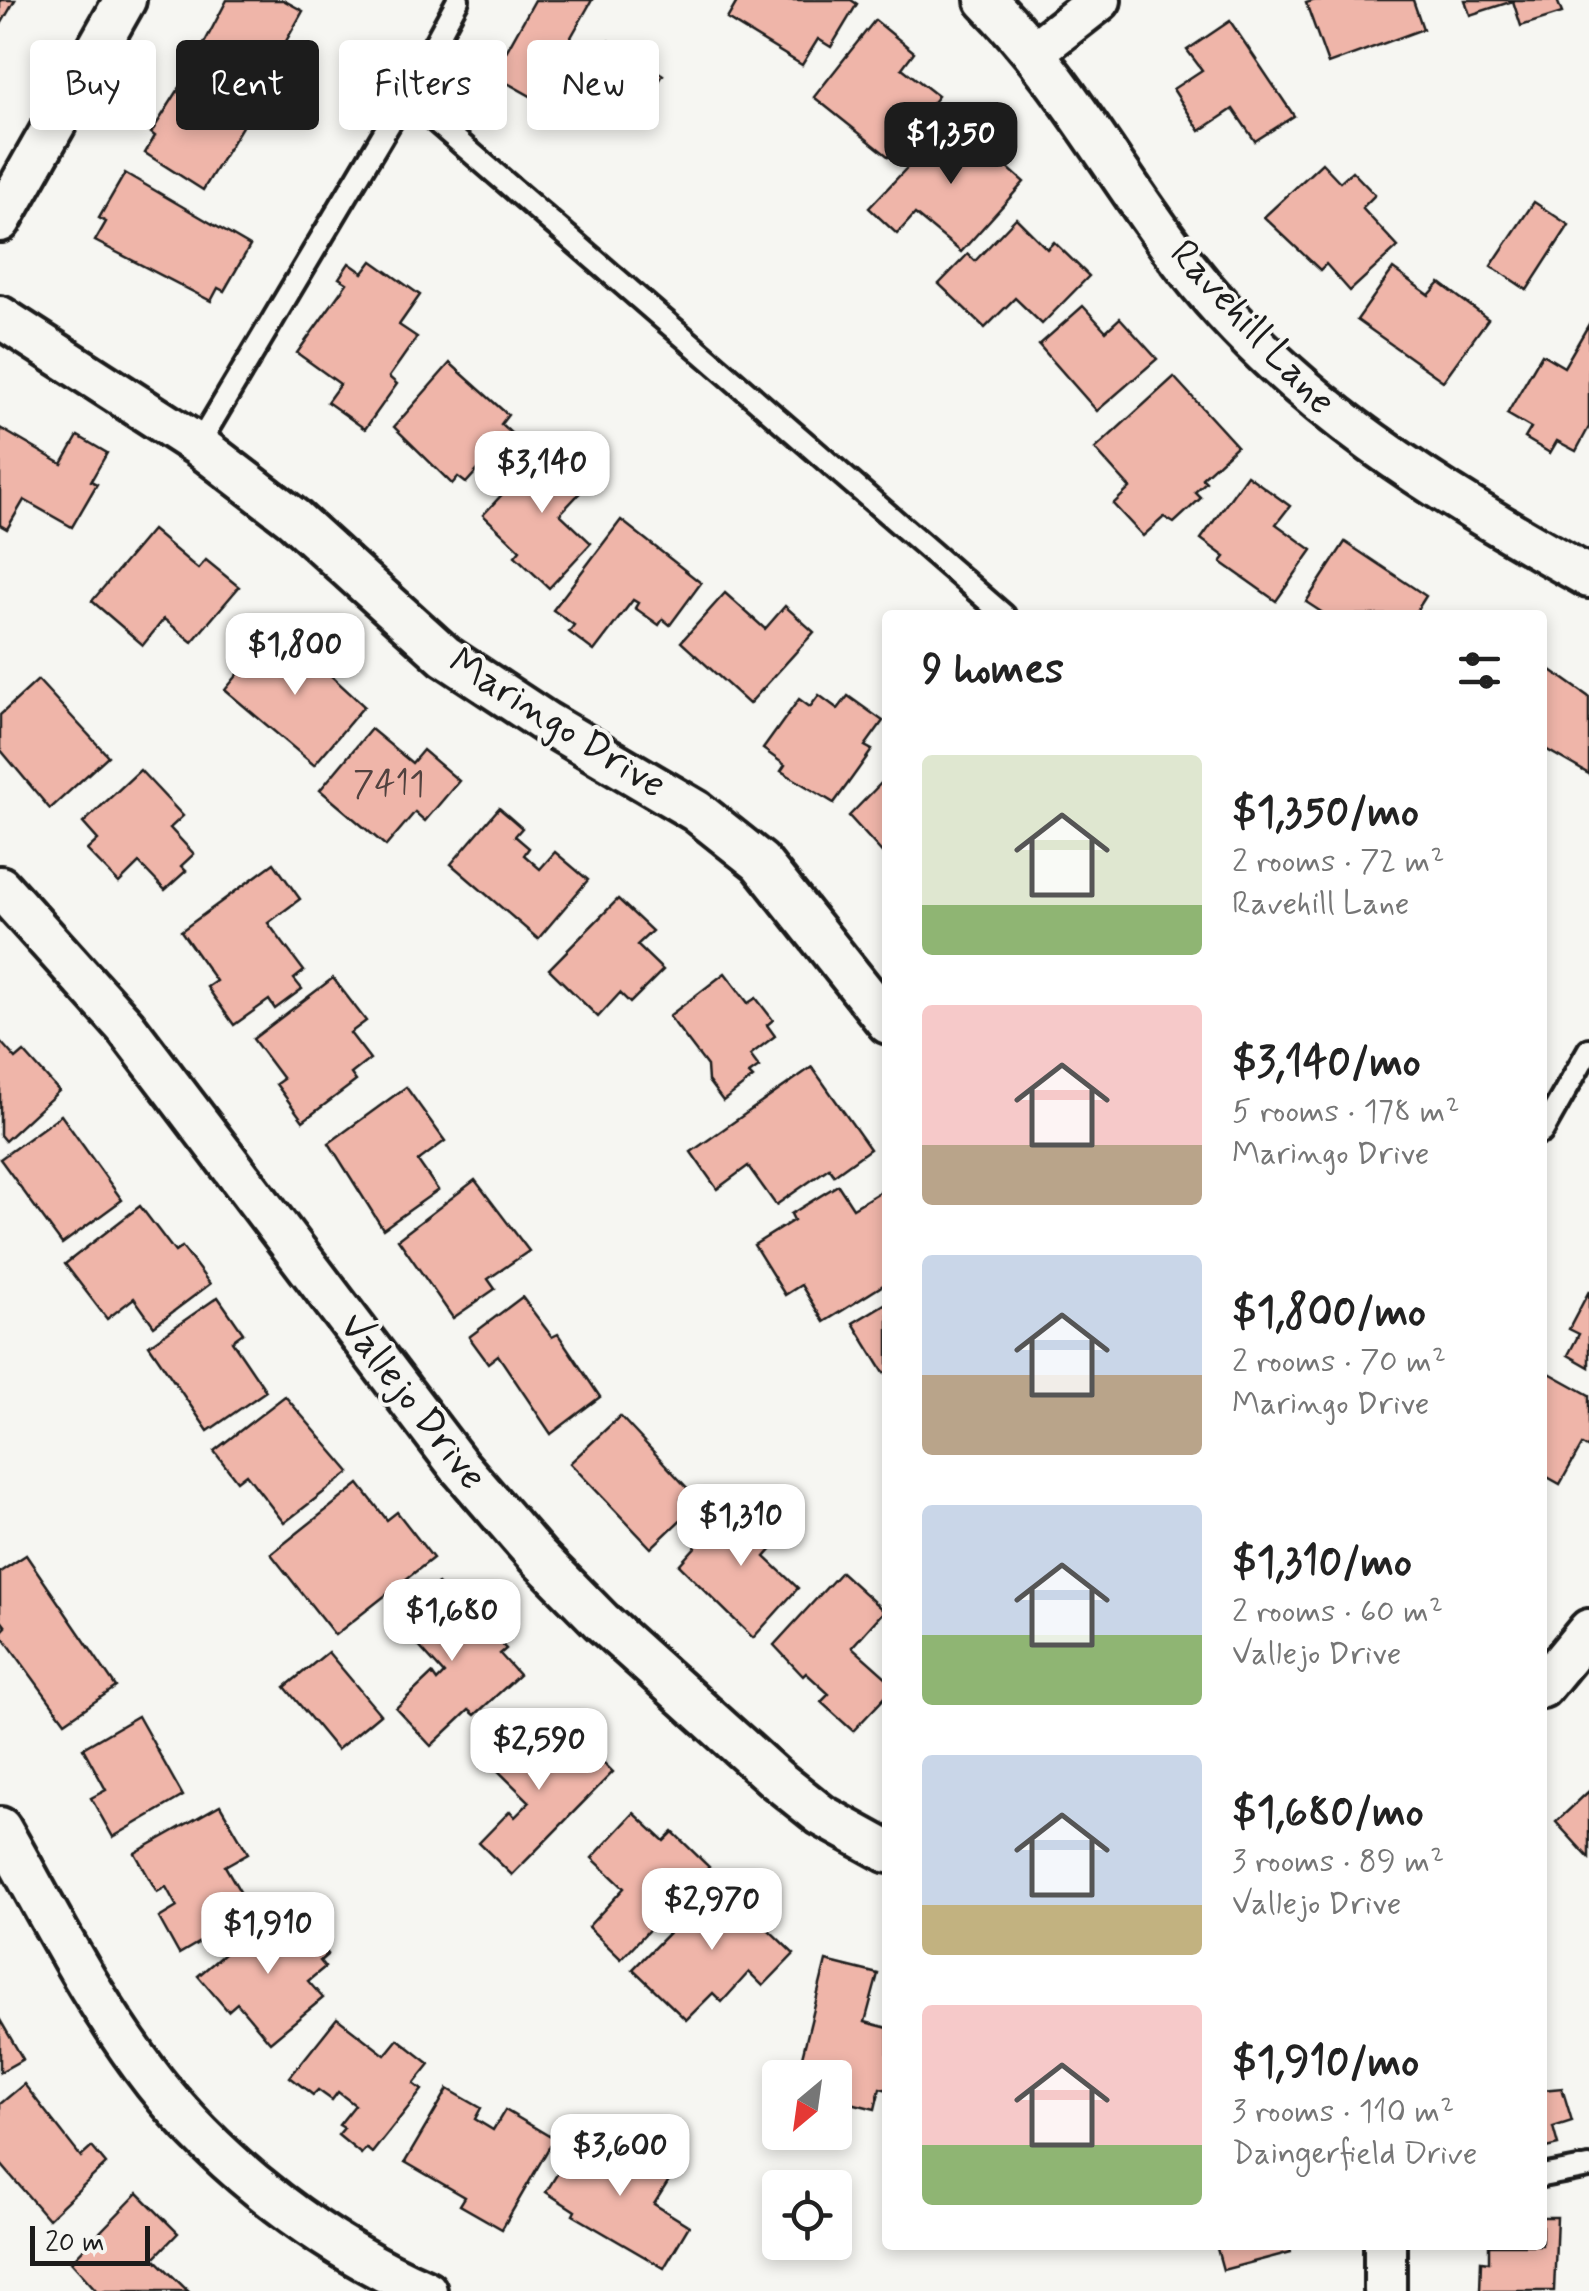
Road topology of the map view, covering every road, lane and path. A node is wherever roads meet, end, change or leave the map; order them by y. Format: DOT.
graph roads {
  1 [pos="125,0"];
  2 [pos="458,0"];
  3 [pos="986,0"];
  4 [pos="1100,0"];
  5 [pos="436,40"];
  6 [pos="1036,50"];
  7 [pos="386,130"];
  8 [pos="445,130"];
  9 [pos="0,221"];
  10 [pos="0,317"];
  11 [pos="198,445"];
  12 [pos="1589,577"];
  13 [pos="998,610"];
  14 [pos="0,888"];
  15 [pos="882,1015"];
  16 [pos="1589,1049"];
  17 [pos="1547,1124"];
  18 [pos="1589,1630"];
  19 [pos="1547,1681"];
  20 [pos="0,1828"];
  21 [pos="882,1849"];
  22 [pos="1589,2167"];
  23 [pos="1547,2175"];
  24 [pos="1385,2250"];
  25 [pos="426,2291"];
  26 [pos="1385,2291"];
  1 -- 9 [label="street"];
  2 -- 5 [label="lane"];
  3 -- 6 [label="street, Ravehill Lane"];
  4 -- 6 [label="street"];
  6 -- 12 [label="street, Ravehill Lane"];
  7 -- 11 [label="lane"];
  8 -- 13 [label="lane"];
  10 -- 11 [label="street, Maringo Drive"];
  11 -- 15 [label="street, Maringo Drive"];
  14 -- 21 [label="street, Vallejo Drive"];
  16 -- 17 [label="lane"];
  18 -- 19 [label="street"];
  20 -- 25 [label="street"];
  22 -- 23 [label="lane"];
  24 -- 26 [label="street"];
}
